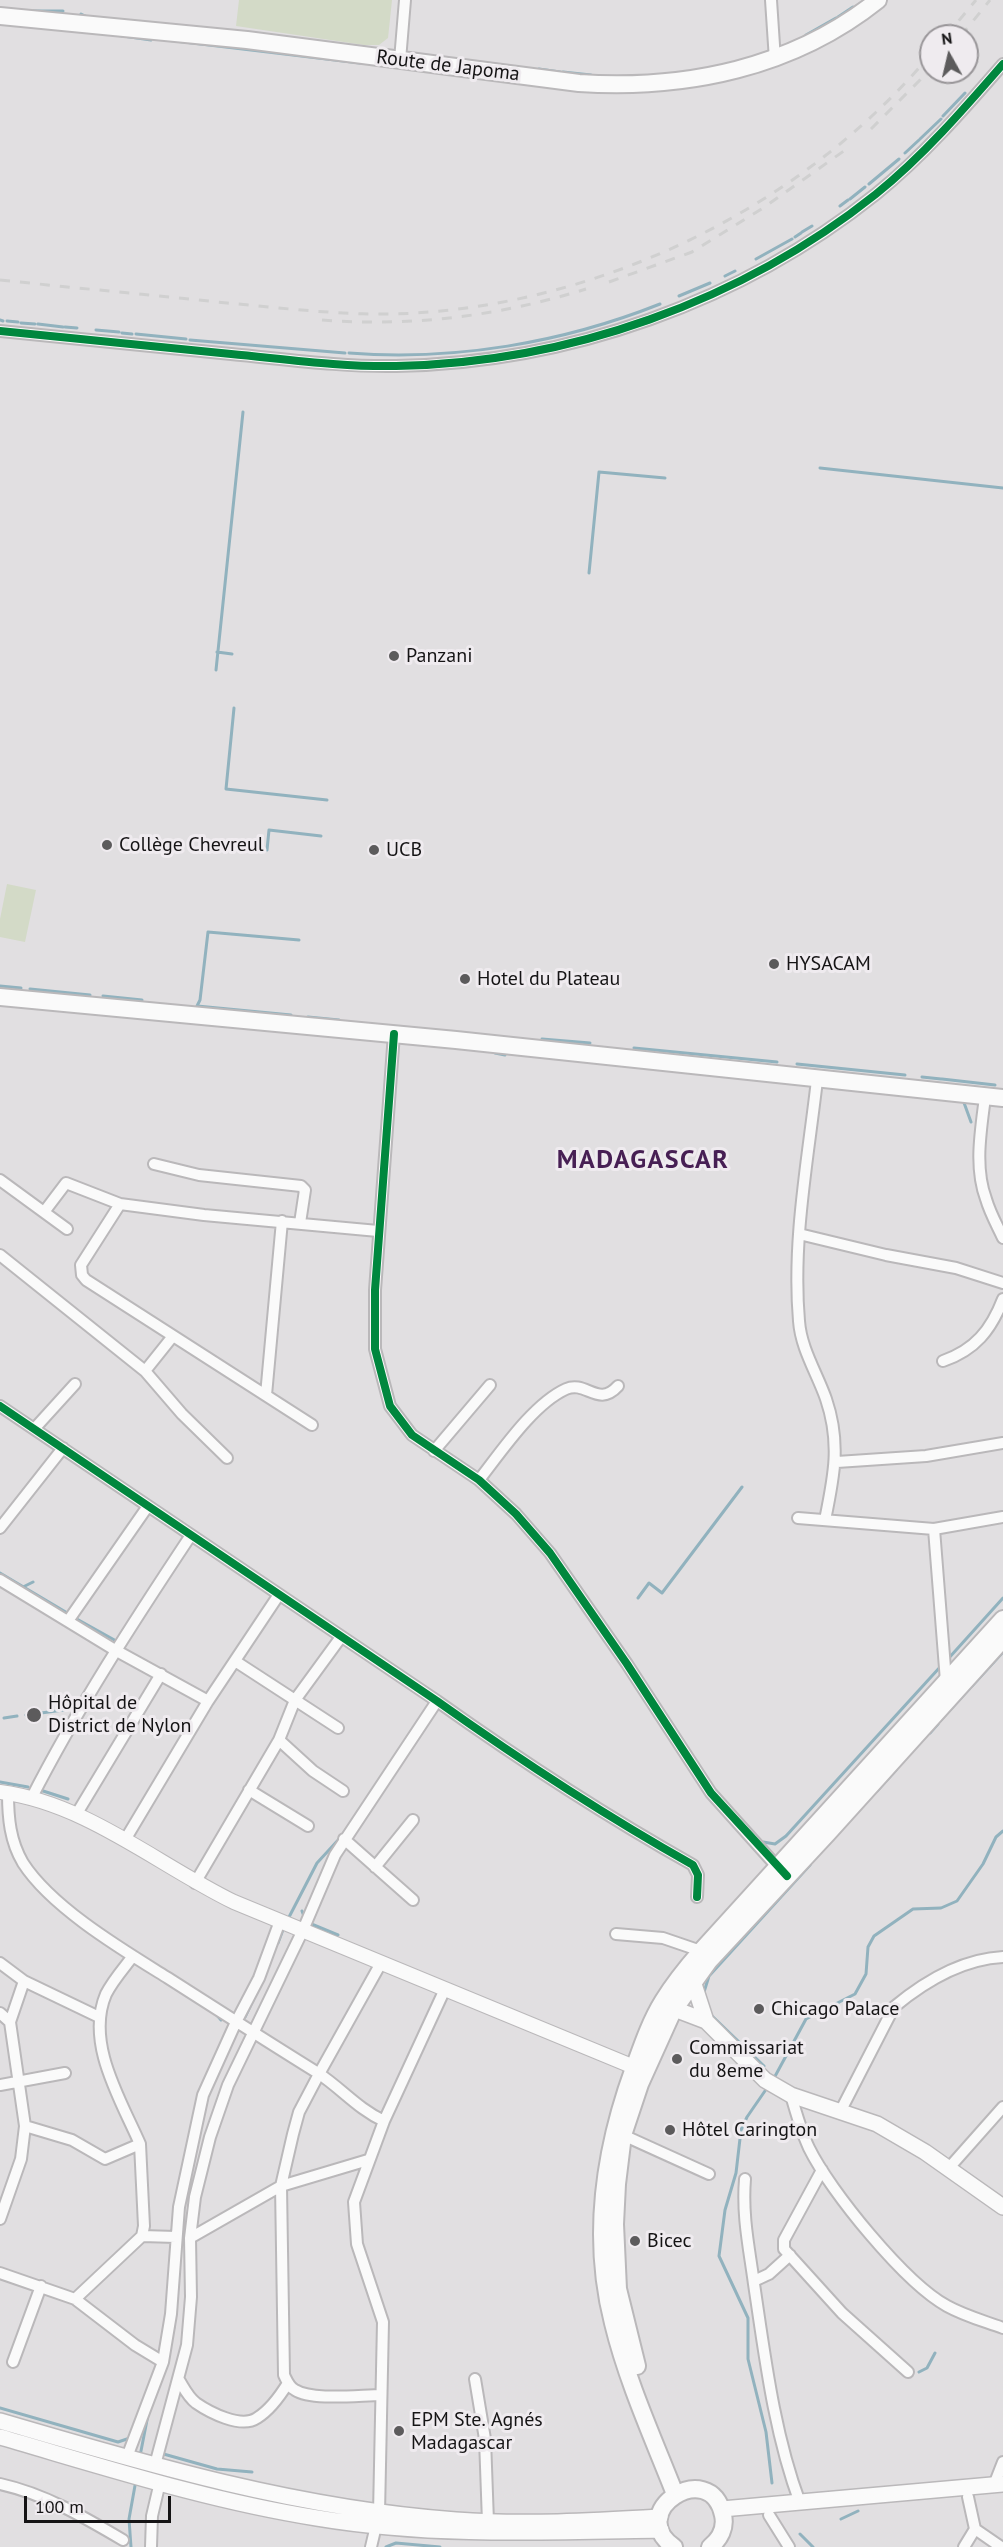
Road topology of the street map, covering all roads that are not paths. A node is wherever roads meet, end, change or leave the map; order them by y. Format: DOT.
graph roads {
  1 [pos="405,0"];
  2 [pos="771,0"];
  3 [pos="878,0"];
  4 [pos="0,16"];
  5 [pos="400,60"];
  6 [pos="775,60"];
  7 [pos="1003,64"];
  8 [pos="0,331"];
  9 [pos="0,997"];
  10 [pos="394,1034"];
  11 [pos="817,1080"];
  12 [pos="985,1097"];
  13 [pos="1003,1098"];
  14 [pos="154,1164"];
  15 [pos="0,1179"];
  16 [pos="120,1204"];
  17 [pos="44,1212"];
  18 [pos="282,1221"];
  19 [pos="300,1222"];
  20 [pos="67,1229"];
  21 [pos="378,1231"];
  22 [pos="799,1234"];
  23 [pos="1003,1238"];
  24 [pos="0,1255"];
  25 [pos="1003,1283"];
  26 [pos="1003,1299"];
  27 [pos="173,1336"];
  28 [pos="943,1362"];
  29 [pos="145,1371"];
  30 [pos="75,1384"];
  31 [pos="490,1385"];
  32 [pos="618,1386"];
  33 [pos="266,1395"];
  34 [pos="0,1406"];
  35 [pos="312,1425"];
  36 [pos="35,1428"];
  37 [pos="1003,1443"];
  38 [pos="63,1448"];
  39 [pos="434,1451"];
  40 [pos="227,1458"];
  41 [pos="837,1462"];
  42 [pos="479,1480"];
  43 [pos="148,1506"];
  44 [pos="1003,1517"];
  45 [pos="798,1518"];
  46 [pos="825,1520"];
  47 [pos="0,1528"];
  48 [pos="934,1529"];
  49 [pos="191,1535"];
  50 [pos="0,1580"];
  51 [pos="278,1596"];
  52 [pos="1003,1619"];
  53 [pos="68,1621"];
  54 [pos="341,1637"];
  55 [pos="1003,1639"];
  56 [pos="116,1650"];
  57 [pos="235,1661"];
  58 [pos="160,1674"];
  59 [pos="946,1681"];
  60 [pos="295,1700"];
  61 [pos="208,1701"];
  62 [pos="437,1701"];
  63 [pos="338,1728"];
  64 [pos="279,1740"];
  65 [pos="249,1790"];
  66 [pos="343,1791"];
  67 [pos="4,1792"];
  68 [pos="31,1799"];
  69 [pos="76,1815"];
  70 [pos="413,1820"];
  71 [pos="308,1826"];
  72 [pos="344,1839"];
  73 [pos="125,1840"];
  74 [pos="375,1867"];
  75 [pos="782,1872"];
  76 [pos="195,1883"];
  77 [pos="697,1897"];
  78 [pos="413,1900"];
  79 [pos="284,1922"];
  80 [pos="303,1930"];
  81 [pos="616,1934"];
  82 [pos="701,1951"];
  83 [pos="133,1956"];
  84 [pos="1003,1957"];
  85 [pos="0,1963"];
  86 [pos="381,1964"];
  87 [pos="688,1976"];
  88 [pos="24,1981"];
  89 [pos="445,1989"];
  90 [pos="667,2007"];
  91 [pos="0,2013"];
  92 [pos="99,2017"];
  93 [pos="706,2021"];
  94 [pos="10,2022"];
  95 [pos="243,2027"];
  96 [pos="634,2067"];
  97 [pos="64,2073"];
  98 [pos="319,2074"];
  99 [pos="20,2081"];
  100 [pos="0,2085"];
  101 [pos="785,2092"];
  102 [pos="1003,2107"];
  103 [pos="840,2112"];
  104 [pos="384,2121"];
  105 [pos="25,2126"];
  106 [pos="623,2135"];
  107 [pos="140,2144"];
  108 [pos="368,2160"];
  109 [pos="948,2169"];
  110 [pos="822,2170"];
  111 [pos="709,2174"];
  112 [pos="745,2179"];
  113 [pos="281,2186"];
  114 [pos="1003,2207"];
  115 [pos="0,2219"];
  116 [pos="142,2236"];
  117 [pos="176,2237"];
  118 [pos="190,2238"];
  119 [pos="790,2255"];
  120 [pos="0,2273"];
  121 [pos="754,2281"];
  122 [pos="41,2286"];
  123 [pos="75,2299"];
  124 [pos="1003,2328"];
  125 [pos="13,2362"];
  126 [pos="163,2362"];
  127 [pos="908,2372"];
  128 [pos="475,2379"];
  129 [pos="179,2380"];
  130 [pos="288,2383"];
  131 [pos="381,2395"];
  132 [pos="0,2421"];
  133 [pos="0,2437"];
  134 [pos="127,2462"];
  135 [pos="1003,2462"];
  136 [pos="154,2472"];
  137 [pos="0,2484"];
  138 [pos="1000,2488"];
  139 [pos="680,2492"];
  140 [pos="968,2497"];
  141 [pos="794,2506"];
  142 [pos="771,2511"];
  143 [pos="378,2519"];
  144 [pos="488,2522"];
  145 [pos="660,2524"];
  146 [pos="975,2529"];
  147 [pos="720,2531"];
  148 [pos="123,2540"];
  149 [pos="151,2547"];
  150 [pos="371,2547"];
  151 [pos="674,2547"];
  152 [pos="789,2547"];
  153 [pos="964,2547"];
  154 [pos="1001,2547"];
  1 -- 5 [label="street"];
  2 -- 6 [label="street"];
  3 -- 6 [label="main road, Route de Japoma"];
  4 -- 5 [label="main road, Route de Japoma"];
  5 -- 6 [label="main road, Route de Japoma"];
  7 -- 8 [label="street"];
  9 -- 10 [label="main road"];
  10 -- 11 [label="main road"];
  10 -- 21 [label="street"];
  11 -- 12 [label="main road"];
  11 -- 22 [label="street"];
  12 -- 13 [label="main road"];
  12 -- 23 [label="street"];
  14 -- 19 [label="street"];
  15 -- 17 [label="street"];
  16 -- 17 [label="street"];
  16 -- 18 [label="street"];
  16 -- 27 [label="street"];
  17 -- 20 [label="street"];
  18 -- 19 [label="street"];
  18 -- 33 [label="street"];
  19 -- 21 [label="street"];
  21 -- 39 [label="street"];
  22 -- 25 [label="street"];
  22 -- 41 [label="street"];
  24 -- 29 [label="street"];
  26 -- 28 [label="street"];
  27 -- 29 [label="street"];
  27 -- 33 [label="street"];
  29 -- 40 [label="street"];
  30 -- 36 [label="street"];
  31 -- 39 [label="street"];
  32 -- 42 [label="street"];
  33 -- 35 [label="street"];
  34 -- 36 [label="street"];
  36 -- 38 [label="street"];
  37 -- 41 [label="street"];
  38 -- 43 [label="street"];
  38 -- 47 [label="street"];
  39 -- 42 [label="street"];
  41 -- 46 [label="street"];
  42 -- 75 [label="street"];
  43 -- 49 [label="street"];
  43 -- 53 [label="street"];
  44 -- 48 [label="street"];
  45 -- 46 [label="street"];
  46 -- 48 [label="street"];
  48 -- 59 [label="street"];
  49 -- 51 [label="street"];
  49 -- 56 [label="street"];
  50 -- 53 [label="street"];
  51 -- 54 [label="street"];
  51 -- 57 [label="street"];
  52 -- 59 [label="main road"];
  53 -- 56 [label="street"];
  54 -- 60 [label="street"];
  54 -- 62 [label="street"];
  55 -- 75 [label="main road"];
  56 -- 58 [label="street"];
  56 -- 68 [label="street"];
  57 -- 60 [label="street"];
  57 -- 61 [label="street"];
  58 -- 61 [label="street"];
  58 -- 69 [label="street"];
  59 -- 75 [label="main road"];
  60 -- 63 [label="street"];
  60 -- 64 [label="street"];
  61 -- 73 [label="street"];
  62 -- 72 [label="street"];
  62 -- 77 [label="street"];
  64 -- 65 [label="street"];
  64 -- 66 [label="street"];
  65 -- 71 [label="street"];
  65 -- 76 [label="street"];
  67 -- 68 [label="street"];
  67 -- 83 [label="street"];
  68 -- 69 [label="street"];
  69 -- 73 [label="street"];
  70 -- 74 [label="street"];
  72 -- 74 [label="street"];
  72 -- 80 [label="street"];
  73 -- 76 [label="street"];
  74 -- 78 [label="street"];
  75 -- 82 [label="main road"];
  75 -- 87 [label="main road"];
  76 -- 79 [label="street"];
  79 -- 80 [label="street"];
  79 -- 95 [label="street"];
  80 -- 86 [label="street"];
  80 -- 95 [label="street"];
  81 -- 82 [label="street"];
  82 -- 87 [label="main road"];
  83 -- 92 [label="street"];
  83 -- 95 [label="street"];
  84 -- 103 [label="street"];
  85 -- 88 [label="street"];
  86 -- 89 [label="street"];
  86 -- 98 [label="street"];
  87 -- 90 [label="main road"];
  87 -- 93 [label="main road"];
  88 -- 92 [label="street"];
  88 -- 94 [label="street"];
  89 -- 96 [label="street"];
  89 -- 104 [label="street"];
  90 -- 93 [label="main road"];
  90 -- 96 [label="main road"];
  90 -- 106 [label="main road"];
  91 -- 94 [label="street"];
  92 -- 107 [label="street"];
  93 -- 101 [label="main road"];
  94 -- 99 [label="street"];
  95 -- 98 [label="street"];
  95 -- 117 [label="street"];
  95 -- 118 [label="street"];
  96 -- 139 [label="main road"];
  97 -- 99 [label="street"];
  98 -- 104 [label="street"];
  98 -- 113 [label="street"];
  99 -- 100 [label="street"];
  99 -- 105 [label="street"];
  101 -- 103 [label="main road"];
  101 -- 110 [label="street"];
  102 -- 109 [label="street"];
  103 -- 109 [label="main road"];
  104 -- 108 [label="street"];
  105 -- 107 [label="street"];
  105 -- 115 [label="street"];
  106 -- 111 [label="street"];
  106 -- 139 [label="main road"];
  107 -- 116 [label="street"];
  108 -- 113 [label="street"];
  108 -- 131 [label="street"];
  109 -- 114 [label="main road"];
  110 -- 119 [label="street"];
  110 -- 124 [label="street"];
  112 -- 121 [label="street"];
  113 -- 118 [label="street"];
  113 -- 130 [label="street"];
  116 -- 117 [label="street"];
  116 -- 123 [label="street"];
  117 -- 126 [label="street"];
  118 -- 129 [label="street"];
  119 -- 121 [label="street"];
  119 -- 127 [label="street"];
  120 -- 122 [label="street"];
  121 -- 141 [label="street"];
  122 -- 123 [label="street"];
  122 -- 125 [label="street"];
  123 -- 126 [label="street"];
  126 -- 134 [label="street"];
  128 -- 144 [label="street"];
  129 -- 130 [label="street"];
  129 -- 136 [label="street"];
  130 -- 131 [label="street"];
  131 -- 143 [label="street"];
  132 -- 134 [label="main road"];
  133 -- 134 [label="main road"];
  134 -- 136 [label="main road"];
  135 -- 138 [label="street"];
  136 -- 143 [label="main road"];
  136 -- 149 [label="street"];
  137 -- 148 [label="street"];
  138 -- 140 [label="main road"];
  138 -- 141 [label="main road"];
  139 -- 145 [label="main road"];
  139 -- 147 [label="main road"];
  140 -- 141 [label="main road"];
  140 -- 146 [label="street"];
  141 -- 142 [label="main road"];
  142 -- 147 [label="main road"];
  142 -- 152 [label="street"];
  143 -- 144 [label="main road"];
  143 -- 145 [label="main road"];
  143 -- 150 [label="street"];
  144 -- 145 [label="main road"];
  145 -- 151 [label="main road"];
  146 -- 153 [label="street"];
  146 -- 154 [label="street"];
}
